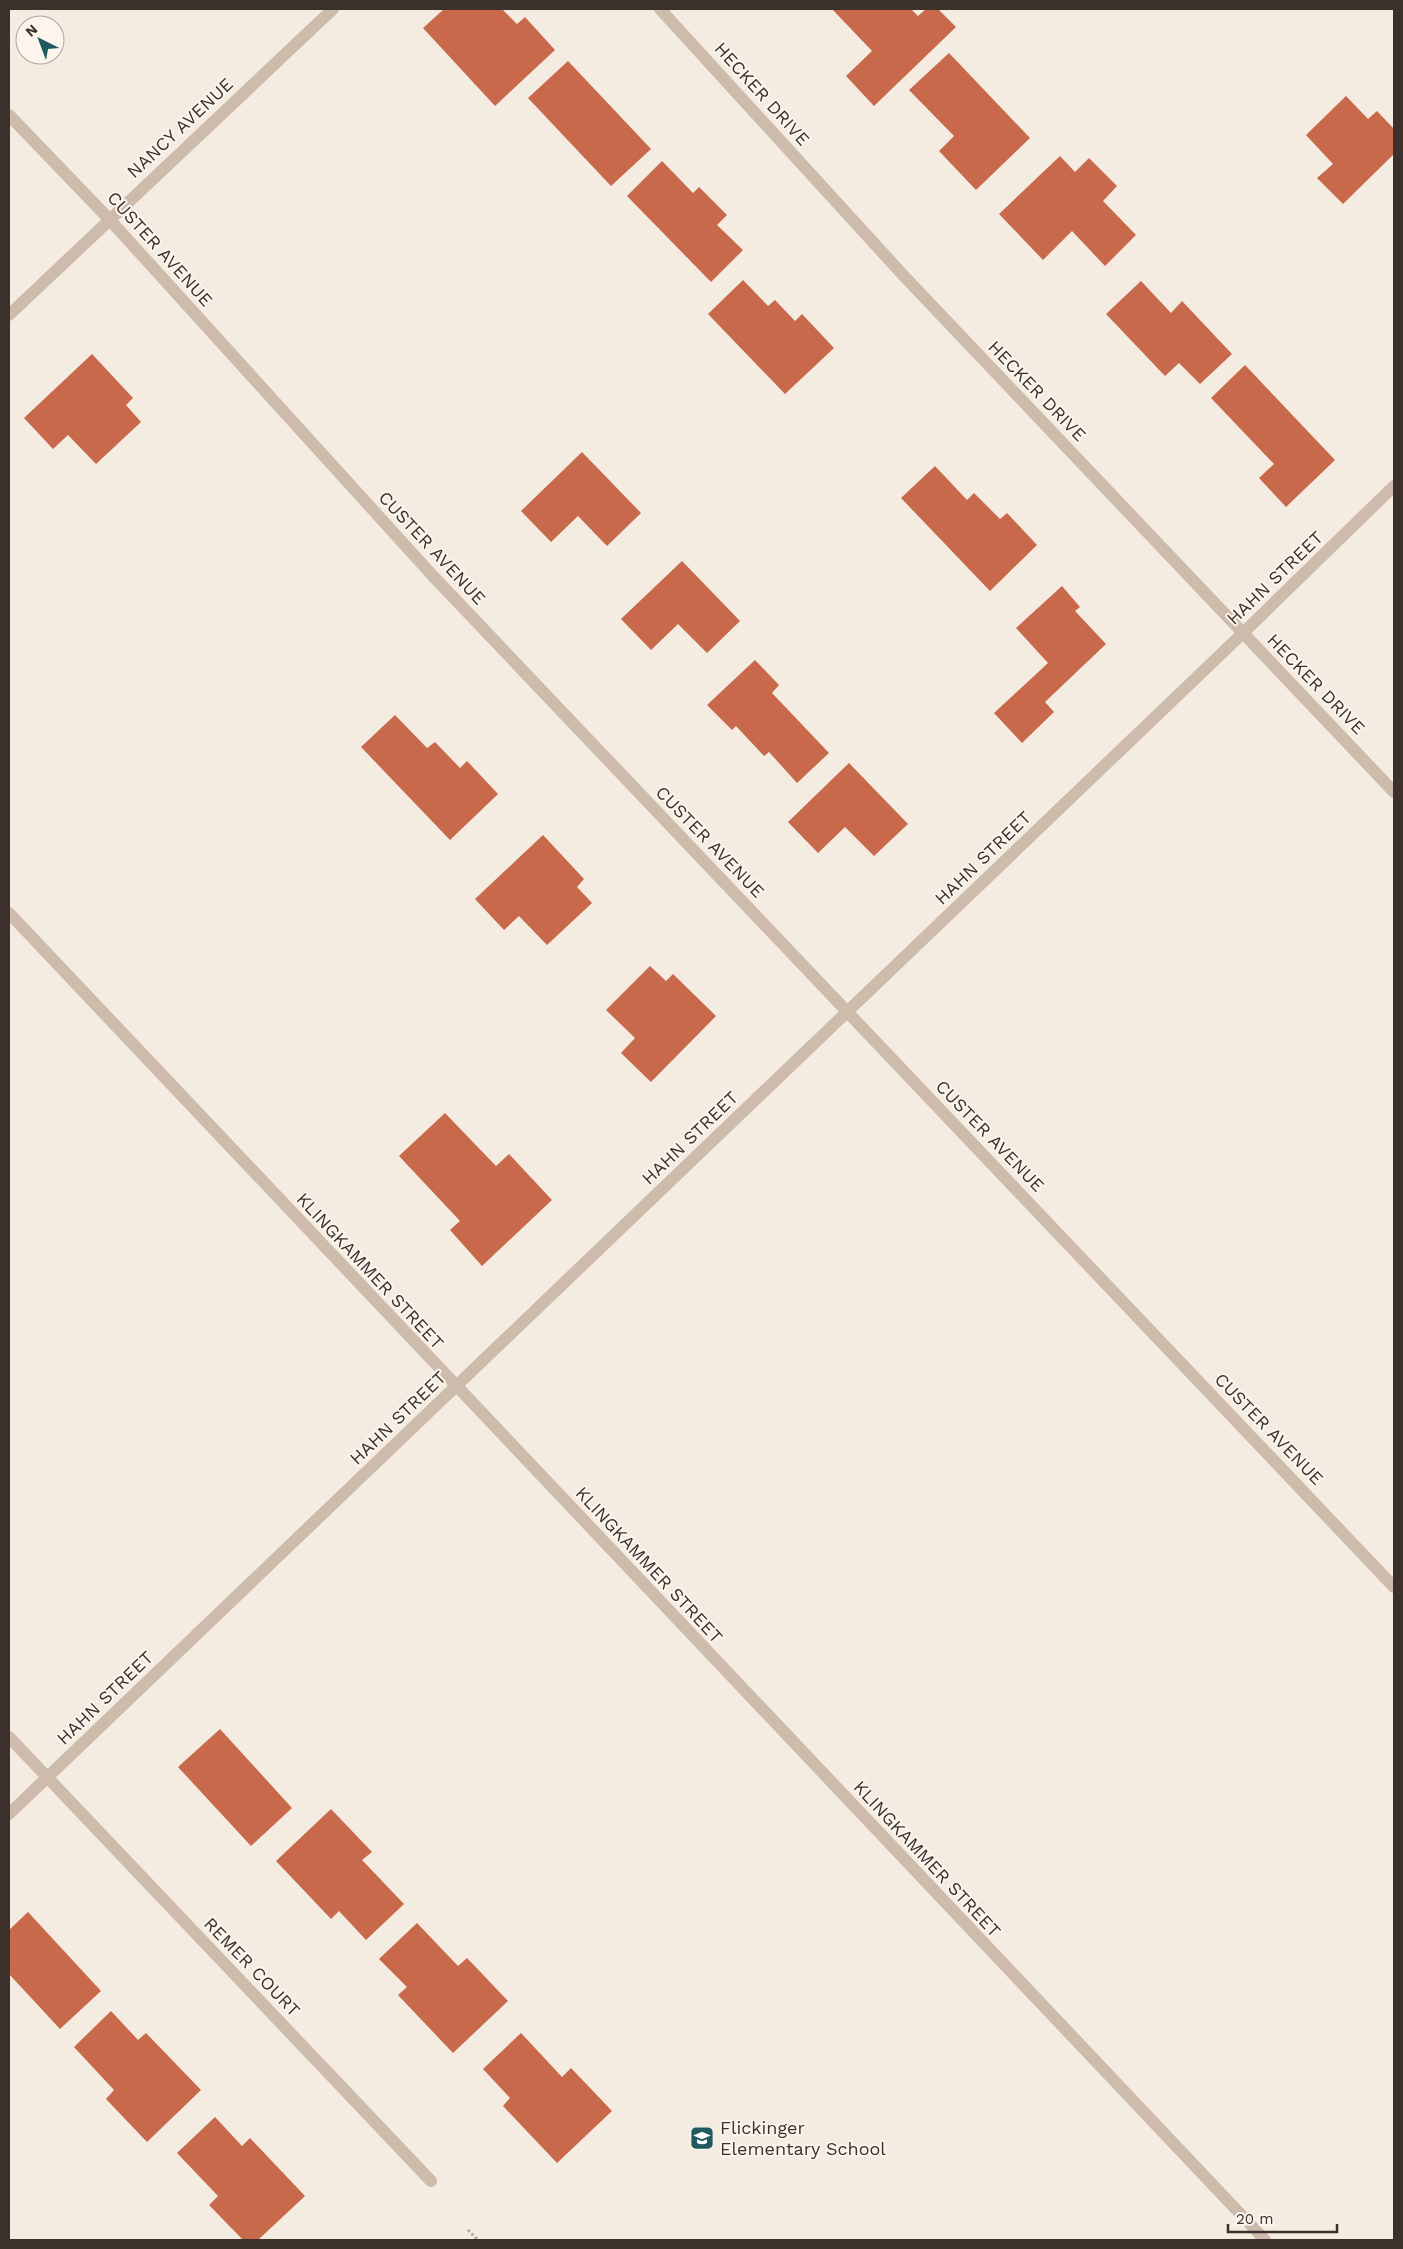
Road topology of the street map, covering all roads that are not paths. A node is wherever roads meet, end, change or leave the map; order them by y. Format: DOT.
graph roads {
  1 [pos="333,9"];
  2 [pos="660,9"];
  3 [pos="9,115"];
  4 [pos="109,219"];
  5 [pos="9,315"];
  6 [pos="1394,486"];
  7 [pos="1243,633"];
  8 [pos="1394,792"];
  9 [pos="9,913"];
  10 [pos="848,1012"];
  11 [pos="456,1388"];
  12 [pos="1394,1587"];
  13 [pos="9,1737"];
  14 [pos="48,1777"];
  15 [pos="9,1814"];
  16 [pos="431,2181"];
  17 [pos="1265,2240"];
  1 -- 4 [label="street, NANCY AVENUE"];
  2 -- 7 [label="street, HECKER DRIVE"];
  3 -- 4 [label="street, CUSTER AVENUE"];
  4 -- 5 [label="street, NANCY AVENUE"];
  4 -- 10 [label="street, CUSTER AVENUE"];
  6 -- 7 [label="street, HAHN STREET"];
  7 -- 8 [label="street, HECKER DRIVE"];
  7 -- 10 [label="street, HAHN STREET"];
  9 -- 11 [label="street, KLINGKAMMER STREET"];
  10 -- 11 [label="street, HAHN STREET"];
  10 -- 12 [label="street, CUSTER AVENUE"];
  11 -- 14 [label="street, HAHN STREET"];
  11 -- 17 [label="street, KLINGKAMMER STREET"];
  13 -- 14 [label="street, REMER COURT"];
  14 -- 15 [label="street, HAHN STREET"];
  14 -- 16 [label="street, REMER COURT"];
}
